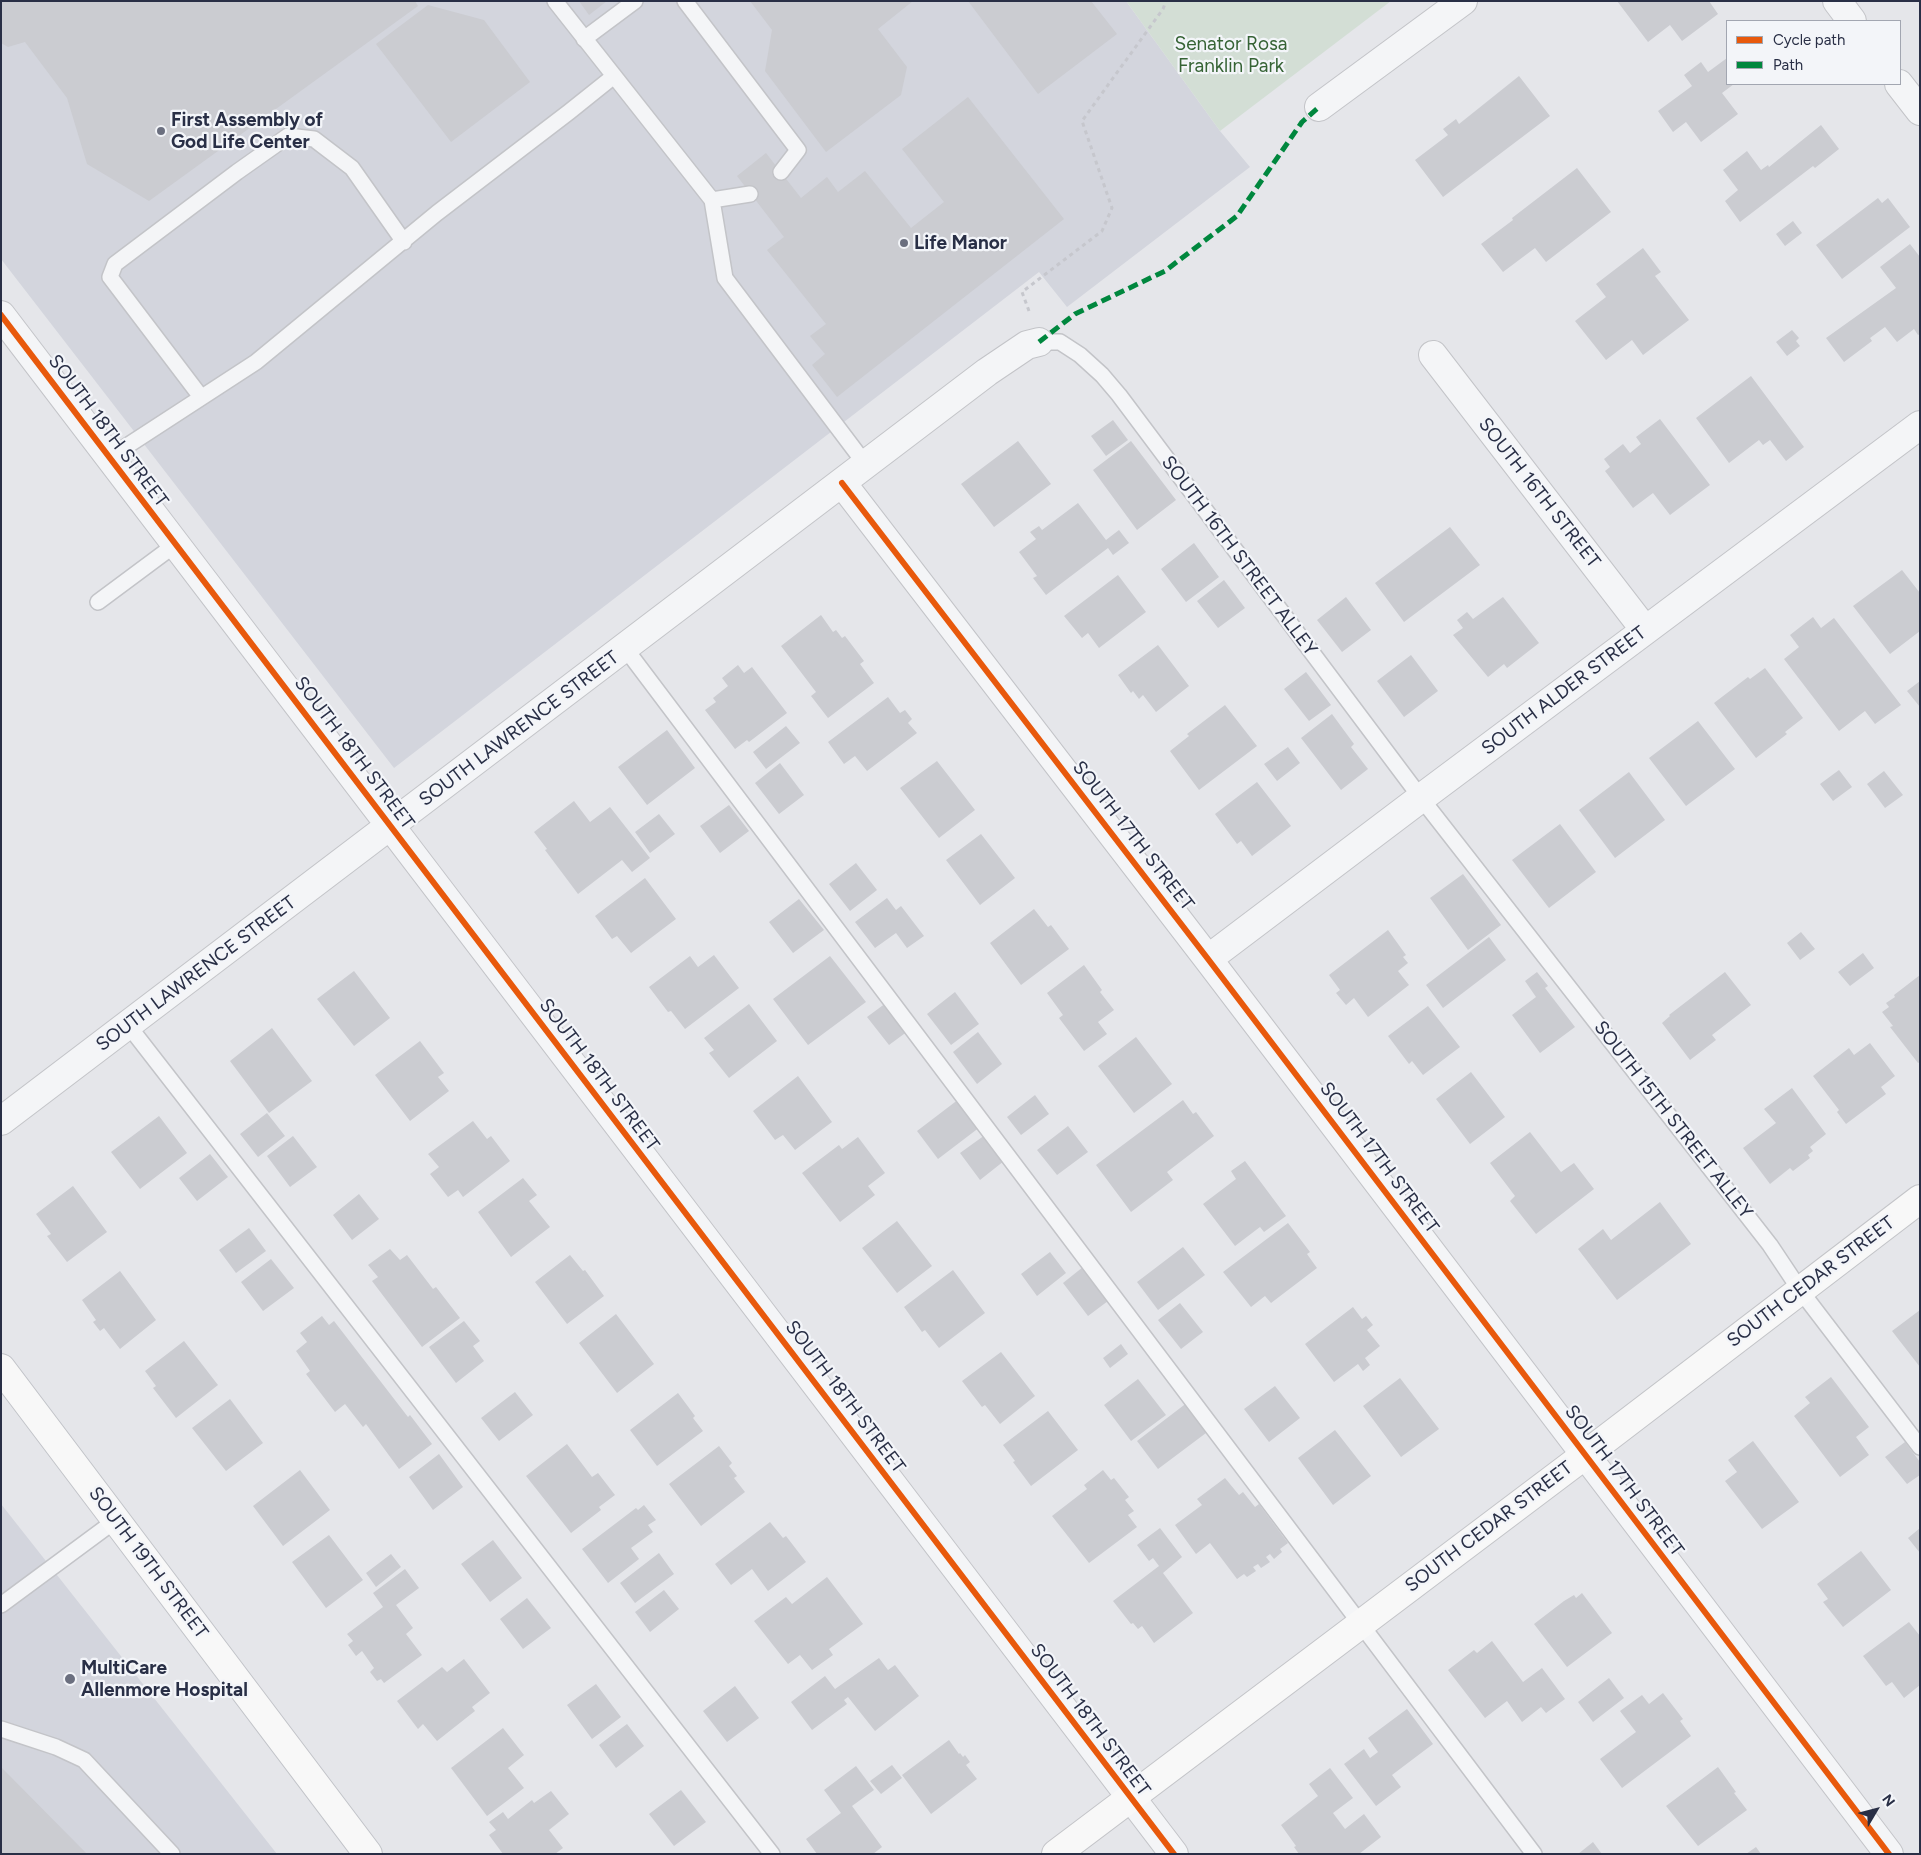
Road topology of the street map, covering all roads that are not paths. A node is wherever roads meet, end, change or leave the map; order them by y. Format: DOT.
graph roads {
  1 [pos="555,1"];
  2 [pos="635,1"];
  3 [pos="685,1"];
  4 [pos="1463,1"];
  5 [pos="1837,1"];
  6 [pos="1851,20"];
  7 [pos="584,39"];
  8 [pos="614,76"];
  9 [pos="1900,85"];
  10 [pos="1319,107"];
  11 [pos="1920,111"];
  12 [pos="781,172"];
  13 [pos="750,194"];
  14 [pos="712,200"];
  15 [pos="404,242"];
  16 [pos="1,315"];
  17 [pos="1039,342"];
  18 [pos="1433,355"];
  19 [pos="201,397"];
  20 [pos="1920,425"];
  21 [pos="110,457"];
  22 [pos="866,465"];
  23 [pos="842,483"];
  24 [pos="176,544"];
  25 [pos="98,602"];
  26 [pos="1645,630"];
  27 [pos="625,648"];
  28 [pos="1421,798"];
  29 [pos="390,826"];
  30 [pos="1208,958"];
  31 [pos="128,1025"];
  32 [pos="1,1122"];
  33 [pos="1920,1199"];
  34 [pos="1800,1290"];
  35 [pos="1,1368"];
  36 [pos="1920,1447"];
  37 [pos="1585,1455"];
  38 [pos="116,1520"];
  39 [pos="1,1604"];
  40 [pos="1361,1624"];
  41 [pos="1,1730"];
  42 [pos="1131,1798"];
  43 [pos="172,1854"];
  44 [pos="368,1854"];
  45 [pos="772,1854"];
  46 [pos="1056,1854"];
  47 [pos="1174,1854"];
  48 [pos="1534,1854"];
  49 [pos="1889,1854"];
  1 -- 7 [label="lane"];
  2 -- 7 [label="lane"];
  3 -- 12 [label="lane"];
  4 -- 10 [label="street"];
  5 -- 6 [label="street"];
  7 -- 8 [label="lane"];
  8 -- 14 [label="lane"];
  8 -- 15 [label="lane"];
  9 -- 11 [label="street"];
  13 -- 14 [label="lane"];
  14 -- 22 [label="lane"];
  15 -- 19 [label="lane"];
  15 -- 19 [label="lane"];
  16 -- 21 [label="street, SOUTH 18TH STREET"];
  17 -- 22 [label="street, SOUTH LAWRENCE STREET"];
  17 -- 28 [label="lane, SOUTH 16TH STREET ALLEY"];
  18 -- 26 [label="street, SOUTH 16TH STREET"];
  19 -- 21 [label="lane"];
  20 -- 26 [label="street, SOUTH ALDER STREET"];
  21 -- 24 [label="street, SOUTH 18TH STREET"];
  22 -- 23 [label="street, SOUTH LAWRENCE STREET"];
  23 -- 27 [label="street, SOUTH LAWRENCE STREET"];
  23 -- 30 [label="street, SOUTH 17TH STREET"];
  24 -- 25 [label="lane"];
  24 -- 29 [label="street, SOUTH 18TH STREET"];
  26 -- 28 [label="street, SOUTH ALDER STREET"];
  27 -- 29 [label="street, SOUTH LAWRENCE STREET"];
  27 -- 40 [label="lane"];
  28 -- 30 [label="street, SOUTH ALDER STREET"];
  28 -- 34 [label="lane, SOUTH 15TH STREET ALLEY"];
  29 -- 31 [label="street, SOUTH LAWRENCE STREET"];
  29 -- 42 [label="street, SOUTH 18TH STREET"];
  30 -- 37 [label="street, SOUTH 17TH STREET"];
  31 -- 32 [label="street, SOUTH LAWRENCE STREET"];
  31 -- 45 [label="lane"];
  33 -- 34 [label="main road, SOUTH CEDAR STREET"];
  34 -- 36 [label="lane, SOUTH 15TH STREET ALLEY"];
  34 -- 37 [label="main road, SOUTH CEDAR STREET"];
  35 -- 38 [label="main road, SOUTH 19TH STREET"];
  37 -- 40 [label="main road, SOUTH CEDAR STREET"];
  37 -- 49 [label="street, SOUTH 17TH STREET"];
  38 -- 39 [label="lane"];
  38 -- 44 [label="main road, SOUTH 19TH STREET"];
  40 -- 42 [label="main road, SOUTH CEDAR STREET"];
  40 -- 48 [label="lane"];
  41 -- 43 [label="lane"];
  42 -- 46 [label="main road, SOUTH CEDAR STREET"];
  42 -- 47 [label="street, SOUTH 18TH STREET"];
}
